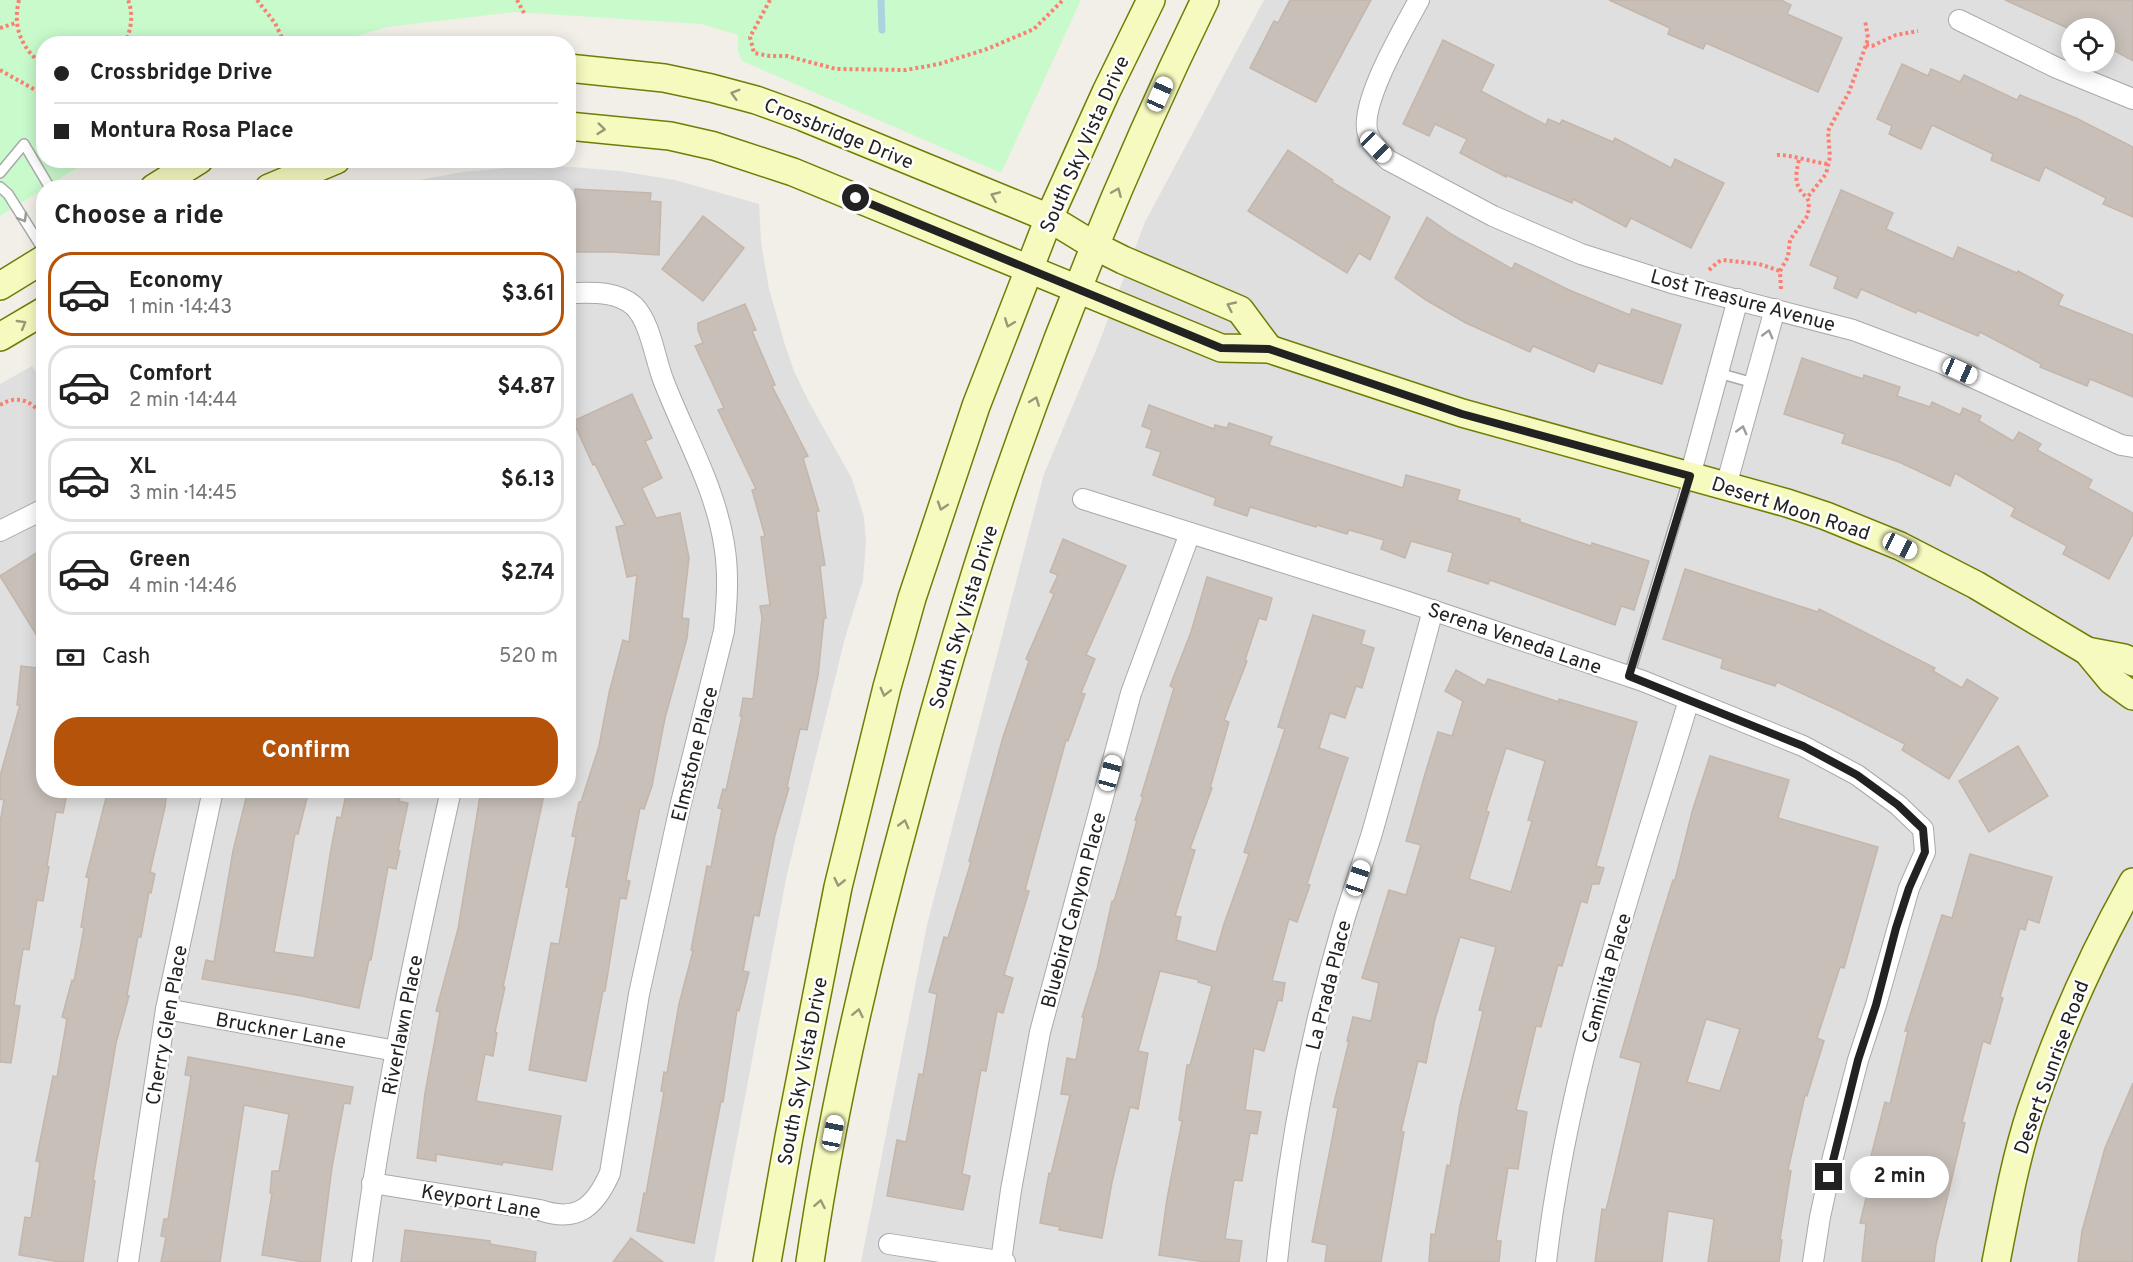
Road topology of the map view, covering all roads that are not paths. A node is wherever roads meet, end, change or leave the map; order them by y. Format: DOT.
graph roads {
  1 [pos="1150,0"];
  2 [pos="1204,0"];
  3 [pos="1419,0"];
  4 [pos="1959,20"];
  5 [pos="576,69"];
  6 [pos="2133,99"];
  7 [pos="576,127"];
  8 [pos="36,164"];
  9 [pos="186,168"];
  10 [pos="317,168"];
  11 [pos="0,173"];
  12 [pos="167,180"];
  13 [pos="288,180"];
  14 [pos="0,187"];
  15 [pos="1049,219"];
  16 [pos="36,238"];
  17 [pos="1095,246"];
  18 [pos="36,264"];
  19 [pos="1030,268"];
  20 [pos="0,286"];
  21 [pos="1078,288"];
  22 [pos="576,293"];
  23 [pos="1738,299"];
  24 [pos="1775,309"];
  25 [pos="36,316"];
  26 [pos="0,337"];
  27 [pos="1269,349"];
  28 [pos="1718,373"];
  29 [pos="1755,383"];
  30 [pos="2133,447"];
  31 [pos="1690,476"];
  32 [pos="1726,486"];
  33 [pos="1083,499"];
  34 [pos="36,513"];
  35 [pos="0,531"];
  36 [pos="1190,533"];
  37 [pos="1432,610"];
  38 [pos="2087,651"];
  39 [pos="2133,662"];
  40 [pos="1629,676"];
  41 [pos="2133,696"];
  42 [pos="1689,700"];
  43 [pos="211,798"];
  44 [pos="449,798"];
  45 [pos="2133,882"];
  46 [pos="166,1009"];
  47 [pos="396,1051"];
  48 [pos="372,1183"];
  49 [pos="588,1206"];
  50 [pos="889,1244"];
  51 [pos="128,1262"];
  52 [pos="362,1262"];
  53 [pos="767,1262"];
  54 [pos="810,1262"];
  55 [pos="1003,1262"];
  56 [pos="1277,1262"];
  57 [pos="1546,1262"];
  58 [pos="1813,1262"];
  59 [pos="1996,1262"];
  1 -- 15 [label="street, South Sky Vista Drive"];
  17 -- 2 [label="street, South Sky Vista Drive, one-way"];
  3 -- 23 [label="street, Lost Treasure Avenue"];
  4 -- 6 [label="street"];
  15 -- 5 [label="street, Crossbridge Drive, one-way"];
  7 -- 19 [label="street, one-way"];
  8 -- 11 [label="lane"];
  9 -- 12 [label="street"];
  10 -- 13 [label="street"];
  14 -- 16 [label="lane, one-way"];
  15 -- 17 [label="street, Crossbridge Drive"];
  15 -- 19 [label="street, South Sky Vista Drive"];
  17 -- 21 [label="street, South Sky Vista Drive"];
  27 -- 17 [label="street, one-way"];
  18 -- 20 [label="street"];
  19 -- 21 [label="street"];
  19 -- 53 [label="street, South Sky Vista Drive, one-way"];
  21 -- 27 [label="street, Desert Moon Road"];
  54 -- 21 [label="street, South Sky Vista Drive, one-way"];
  22 -- 49 [label="street, Elmstone Place"];
  23 -- 24 [label="street, Lost Treasure Avenue"];
  23 -- 28 [label="street"];
  29 -- 24 [label="street, one-way"];
  24 -- 30 [label="street, Lost Treasure Avenue"];
  26 -- 25 [label="street, one-way"];
  27 -- 31 [label="street, Desert Moon Road"];
  28 -- 29 [label="lane"];
  28 -- 31 [label="street"];
  32 -- 29 [label="street, one-way"];
  31 -- 32 [label="street, Desert Moon Road"];
  31 -- 40 [label="lane"];
  32 -- 38 [label="street, Desert Moon Road"];
  33 -- 36 [label="street, Serena Veneda Lane"];
  34 -- 35 [label="street"];
  36 -- 37 [label="street, Serena Veneda Lane"];
  36 -- 55 [label="street, Bluebird Canyon Place"];
  37 -- 40 [label="street, Serena Veneda Lane"];
  37 -- 56 [label="street, La Prada Place"];
  38 -- 39 [label="street, Desert Moon Road"];
  38 -- 41 [label="street, Desert Moon Road"];
  40 -- 42 [label="street, Serena Veneda Lane"];
  42 -- 57 [label="street, Caminita Place"];
  42 -- 58 [label="street, Serena Veneda Lane"];
  43 -- 46 [label="street, Cherry Glen Place"];
  44 -- 47 [label="street, Riverlawn Place"];
  45 -- 59 [label="street, Desert Sunrise Road"];
  46 -- 47 [label="street, Bruckner Lane"];
  46 -- 51 [label="street, Cherry Glen Place"];
  47 -- 48 [label="street, Riverlawn Place"];
  48 -- 49 [label="street, Keyport Lane"];
  48 -- 52 [label="street, Riverlawn Place"];
  50 -- 55 [label="street"];
}
